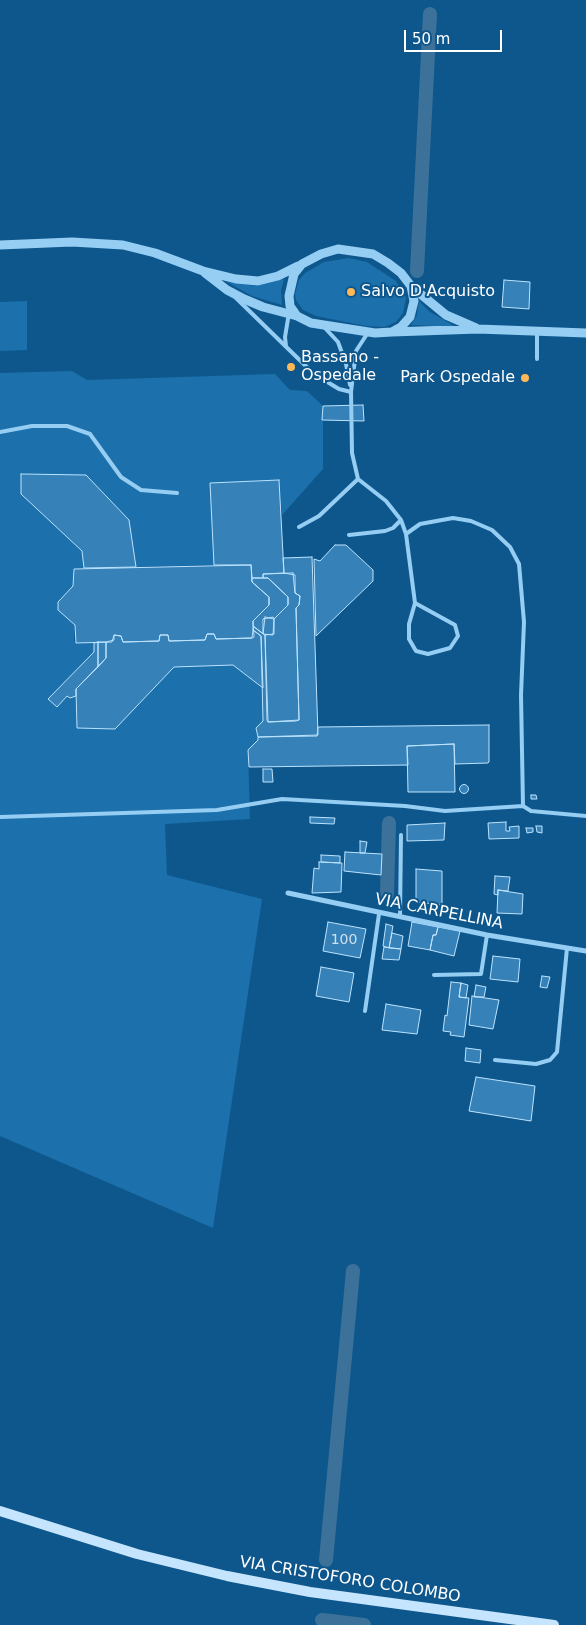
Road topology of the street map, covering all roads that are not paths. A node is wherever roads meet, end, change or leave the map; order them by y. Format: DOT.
graph roads {
  1 [pos="0,245"];
  2 [pos="302,264"];
  3 [pos="203,271"];
  4 [pos="411,286"];
  5 [pos="227,290"];
  6 [pos="292,312"];
  7 [pos="321,325"];
  8 [pos="478,329"];
  9 [pos="537,331"];
  10 [pos="369,332"];
  11 [pos="392,332"];
  12 [pos="586,332"];
  13 [pos="287,348"];
  14 [pos="537,359"];
  15 [pos="351,392"];
  16 [pos="0,432"];
  17 [pos="358,479"];
  18 [pos="177,493"];
  19 [pos="401,520"];
  20 [pos="298,527"];
  21 [pos="406,534"];
  22 [pos="350,535"];
  23 [pos="416,603"];
  24 [pos="523,806"];
  25 [pos="586,816"];
  26 [pos="0,818"];
  27 [pos="401,835"];
  28 [pos="288,894"];
  29 [pos="378,914"];
  30 [pos="400,917"];
  31 [pos="488,935"];
  32 [pos="568,948"];
  33 [pos="586,951"];
  34 [pos="434,975"];
  35 [pos="365,1011"];
  36 [pos="495,1060"];
  37 [pos="0,1511"];
  38 [pos="554,1625"];
  1 -- 3 [label="street"];
  2 -- 3 [label="street"];
  2 -- 4 [label="street"];
  2 -- 6 [label="street"];
  3 -- 5 [label="street"];
  4 -- 8 [label="street"];
  4 -- 11 [label="street"];
  5 -- 6 [label="street"];
  5 -- 13 [label="lane"];
  6 -- 7 [label="street"];
  6 -- 13 [label="lane"];
  7 -- 10 [label="street"];
  7 -- 15 [label="lane"];
  8 -- 9 [label="street"];
  8 -- 11 [label="street"];
  9 -- 12 [label="street"];
  9 -- 14 [label="lane"];
  10 -- 11 [label="street"];
  10 -- 15 [label="lane"];
  13 -- 15 [label="lane"];
  15 -- 17 [label="lane"];
  16 -- 18 [label="lane"];
  17 -- 19 [label="lane"];
  17 -- 20 [label="lane"];
  19 -- 21 [label="lane"];
  19 -- 22 [label="lane"];
  21 -- 23 [label="lane"];
  21 -- 24 [label="lane"];
  23 -- 23 [label="lane"];
  24 -- 25 [label="lane"];
  24 -- 26 [label="lane"];
  27 -- 30 [label="lane"];
  28 -- 29 [label="street, VIA CARPELLINA"];
  29 -- 30 [label="street, VIA CARPELLINA"];
  29 -- 35 [label="lane"];
  30 -- 31 [label="street, VIA CARPELLINA"];
  31 -- 32 [label="street, VIA CARPELLINA"];
  31 -- 34 [label="lane"];
  32 -- 33 [label="street, VIA CARPELLINA"];
  32 -- 36 [label="lane"];
  37 -- 38 [label="main road, VIA CRISTOFORO COLOMBO"];
}
